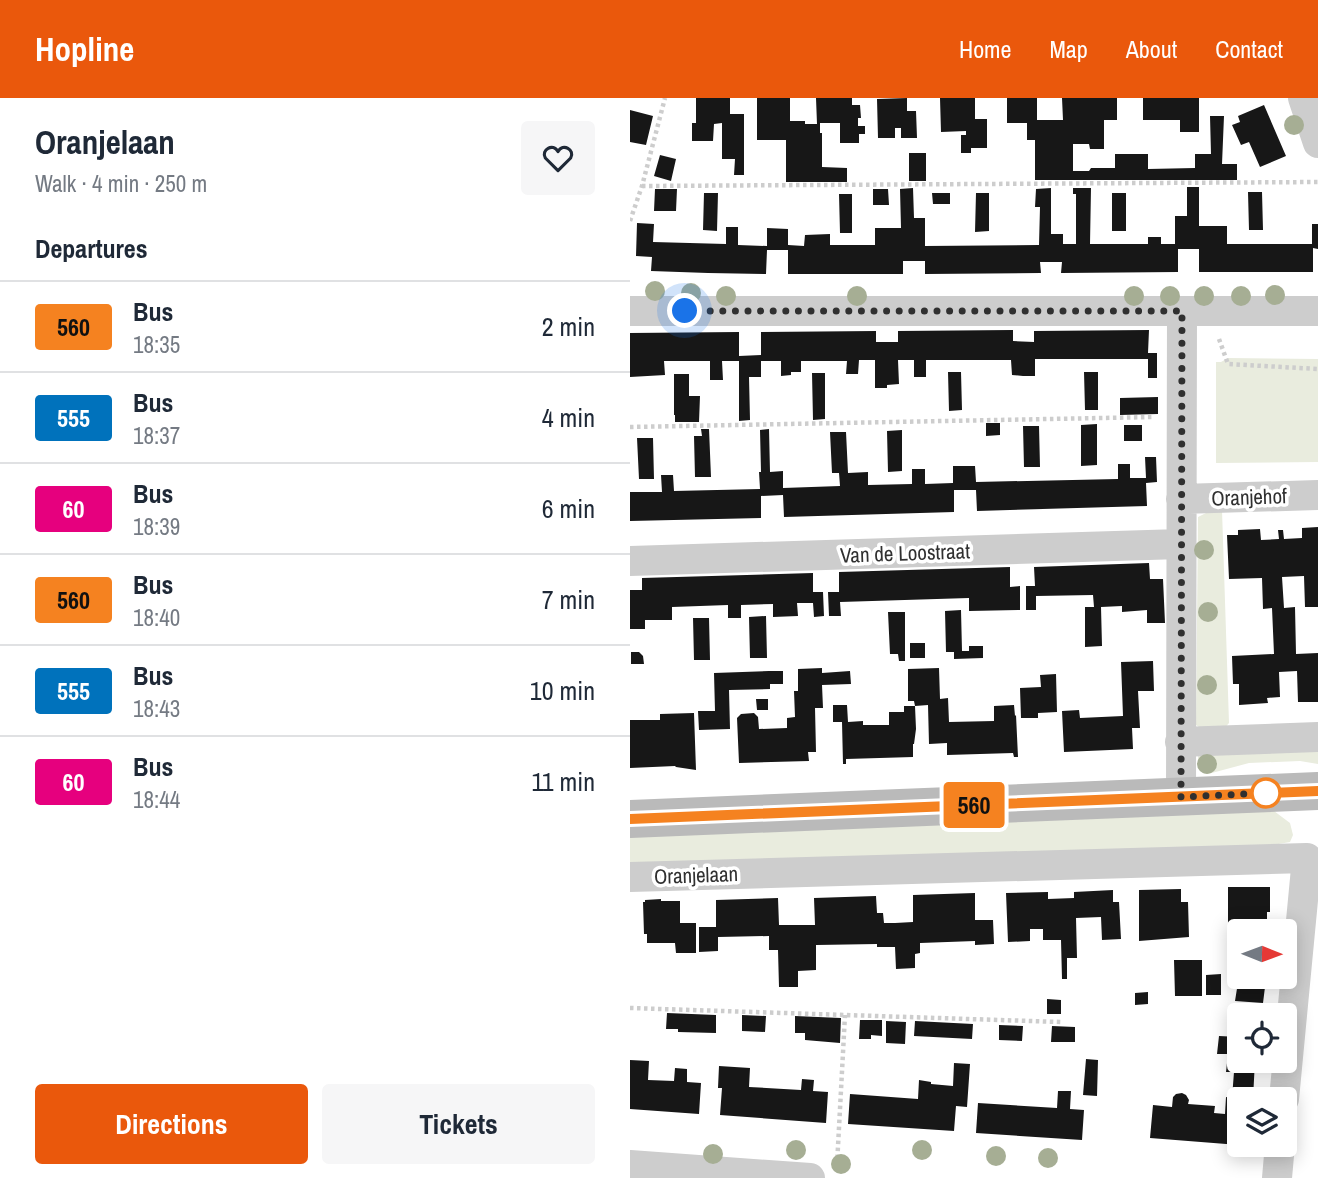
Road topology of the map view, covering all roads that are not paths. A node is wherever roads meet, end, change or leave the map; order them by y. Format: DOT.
graph roads {
  1 [pos="1303,98"];
  2 [pos="1318,143"];
  3 [pos="630,311"];
  4 [pos="1182,311"];
  5 [pos="1318,311"];
  6 [pos="1318,495"];
  7 [pos="1181,499"];
  8 [pos="1181,544"];
  9 [pos="630,561"];
  10 [pos="1318,737"];
  11 [pos="1180,741"];
  12 [pos="1318,791"];
  13 [pos="1181,797"];
  14 [pos="630,819"];
  15 [pos="630,877"];
  16 [pos="1285,1087"];
  17 [pos="1279,1157"];
  18 [pos="630,1165"];
  19 [pos="810,1178"];
  20 [pos="1277,1178"];
  1 -- 2 [label="street"];
  3 -- 4 [label="street"];
  4 -- 5 [label="street"];
  4 -- 7 [label="street"];
  6 -- 7 [label="street, Oranjehof"];
  7 -- 8 [label="street"];
  8 -- 9 [label="street, Van de Loostraat"];
  8 -- 11 [label="street"];
  10 -- 11 [label="street"];
  11 -- 13 [label="street"];
  12 -- 13 [label="street"];
  13 -- 14 [label="street"];
  15 -- 16 [label="street, Oranjelaan"];
  17 -- 20 [label="street"];
  18 -- 19 [label="street"];
}
